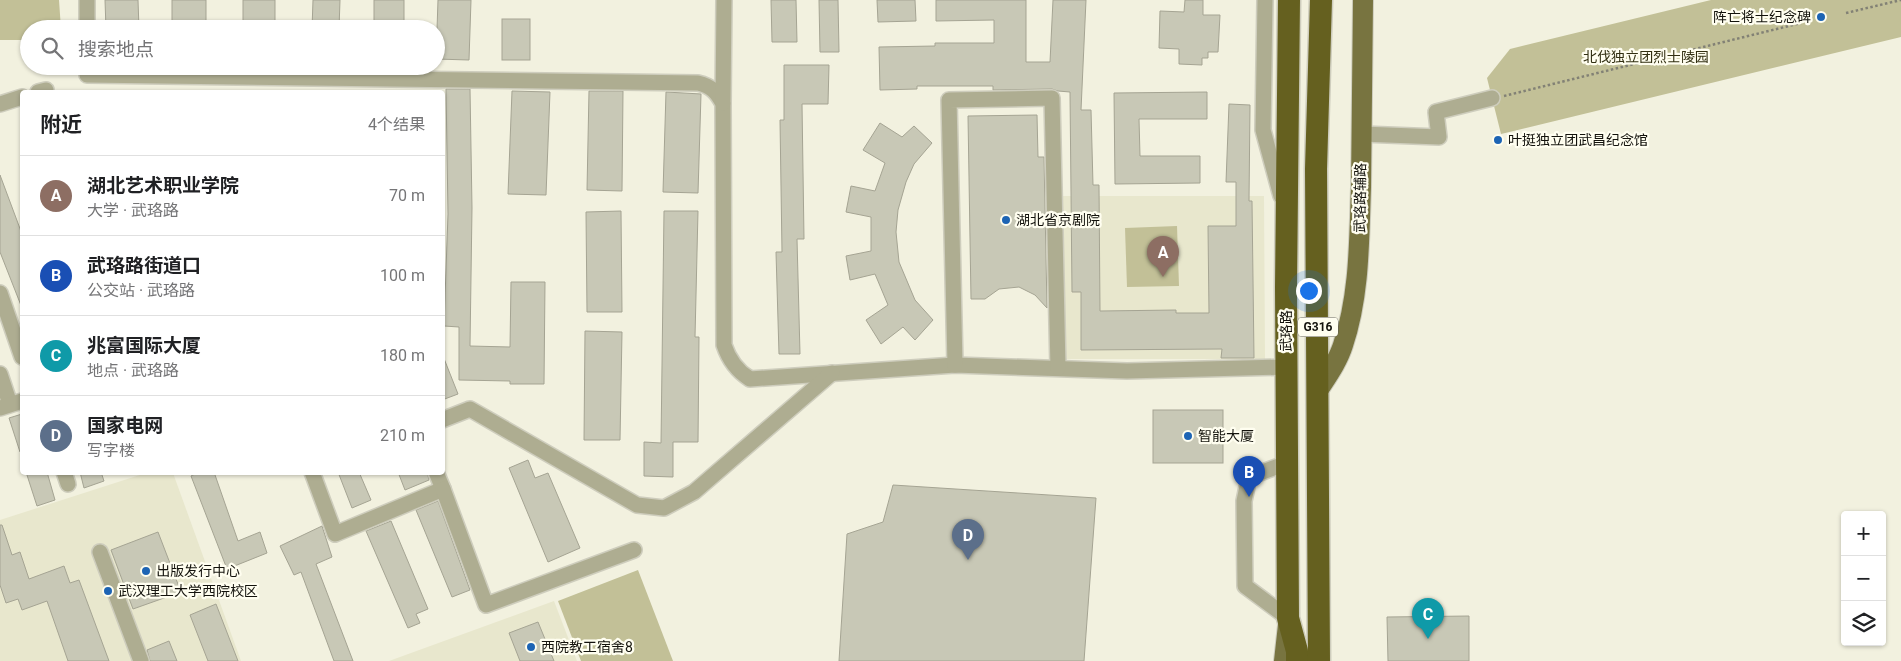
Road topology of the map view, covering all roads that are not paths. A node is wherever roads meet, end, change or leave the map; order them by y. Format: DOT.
graph roads {
  1 [pos="87,0"];
  2 [pos="724,0"];
  3 [pos="1265,0"];
  4 [pos="1289,0"];
  5 [pos="1321,0"];
  6 [pos="1363,0"];
  7 [pos="87,20"];
  8 [pos="87,75"];
  9 [pos="20,98"];
  10 [pos="1492,98"];
  11 [pos="0,104"];
  12 [pos="723,104"];
  13 [pos="1362,134"];
  14 [pos="1286,215"];
  15 [pos="0,293"];
  16 [pos="20,351"];
  17 [pos="955,365"];
  18 [pos="1286,367"];
  19 [pos="1058,368"];
  20 [pos="832,373"];
  21 [pos="0,374"];
  22 [pos="1319,389"];
  23 [pos="11,404"];
  24 [pos="445,419"];
  25 [pos="1287,463"];
  26 [pos="313,475"];
  27 [pos="437,475"];
  28 [pos="443,489"];
  29 [pos="634,550"];
  30 [pos="100,552"];
  31 [pos="1288,618"];
  32 [pos="1320,659"];
  33 [pos="141,661"];
  34 [pos="1284,661"];
  35 [pos="1297,661"];
  1 -- 7 [label="street"];
  2 -- 12 [label="street"];
  3 -- 14 [label="street"];
  4 -- 14 [label="highway, 武珞路 / G316"];
  5 -- 22 [label="highway, G316"];
  6 -- 13 [label="main road, 武珞路辅路"];
  8 -- 12 [label="street"];
  9 -- 11 [label="street"];
  10 -- 13 [label="street"];
  12 -- 20 [label="street"];
  13 -- 22 [label="main road, 武珞路辅路"];
  14 -- 18 [label="highway, 武珞路 / G316"];
  15 -- 16 [label="street"];
  17 -- 19 [label="street"];
  17 -- 19 [label="street"];
  17 -- 20 [label="street"];
  18 -- 19 [label="street"];
  18 -- 25 [label="highway, 武珞路 / G316"];
  20 -- 24 [label="street"];
  21 -- 23 [label="street"];
  22 -- 32 [label="highway, G316"];
  25 -- 31 [label="highway, 武珞路 / G316"];
  25 -- 31 [label="street"];
  26 -- 28 [label="street"];
  27 -- 28 [label="street"];
  28 -- 29 [label="street"];
  30 -- 33 [label="street"];
  31 -- 34 [label="main road"];
  31 -- 35 [label="highway, 武珞路 / G316"];
}
